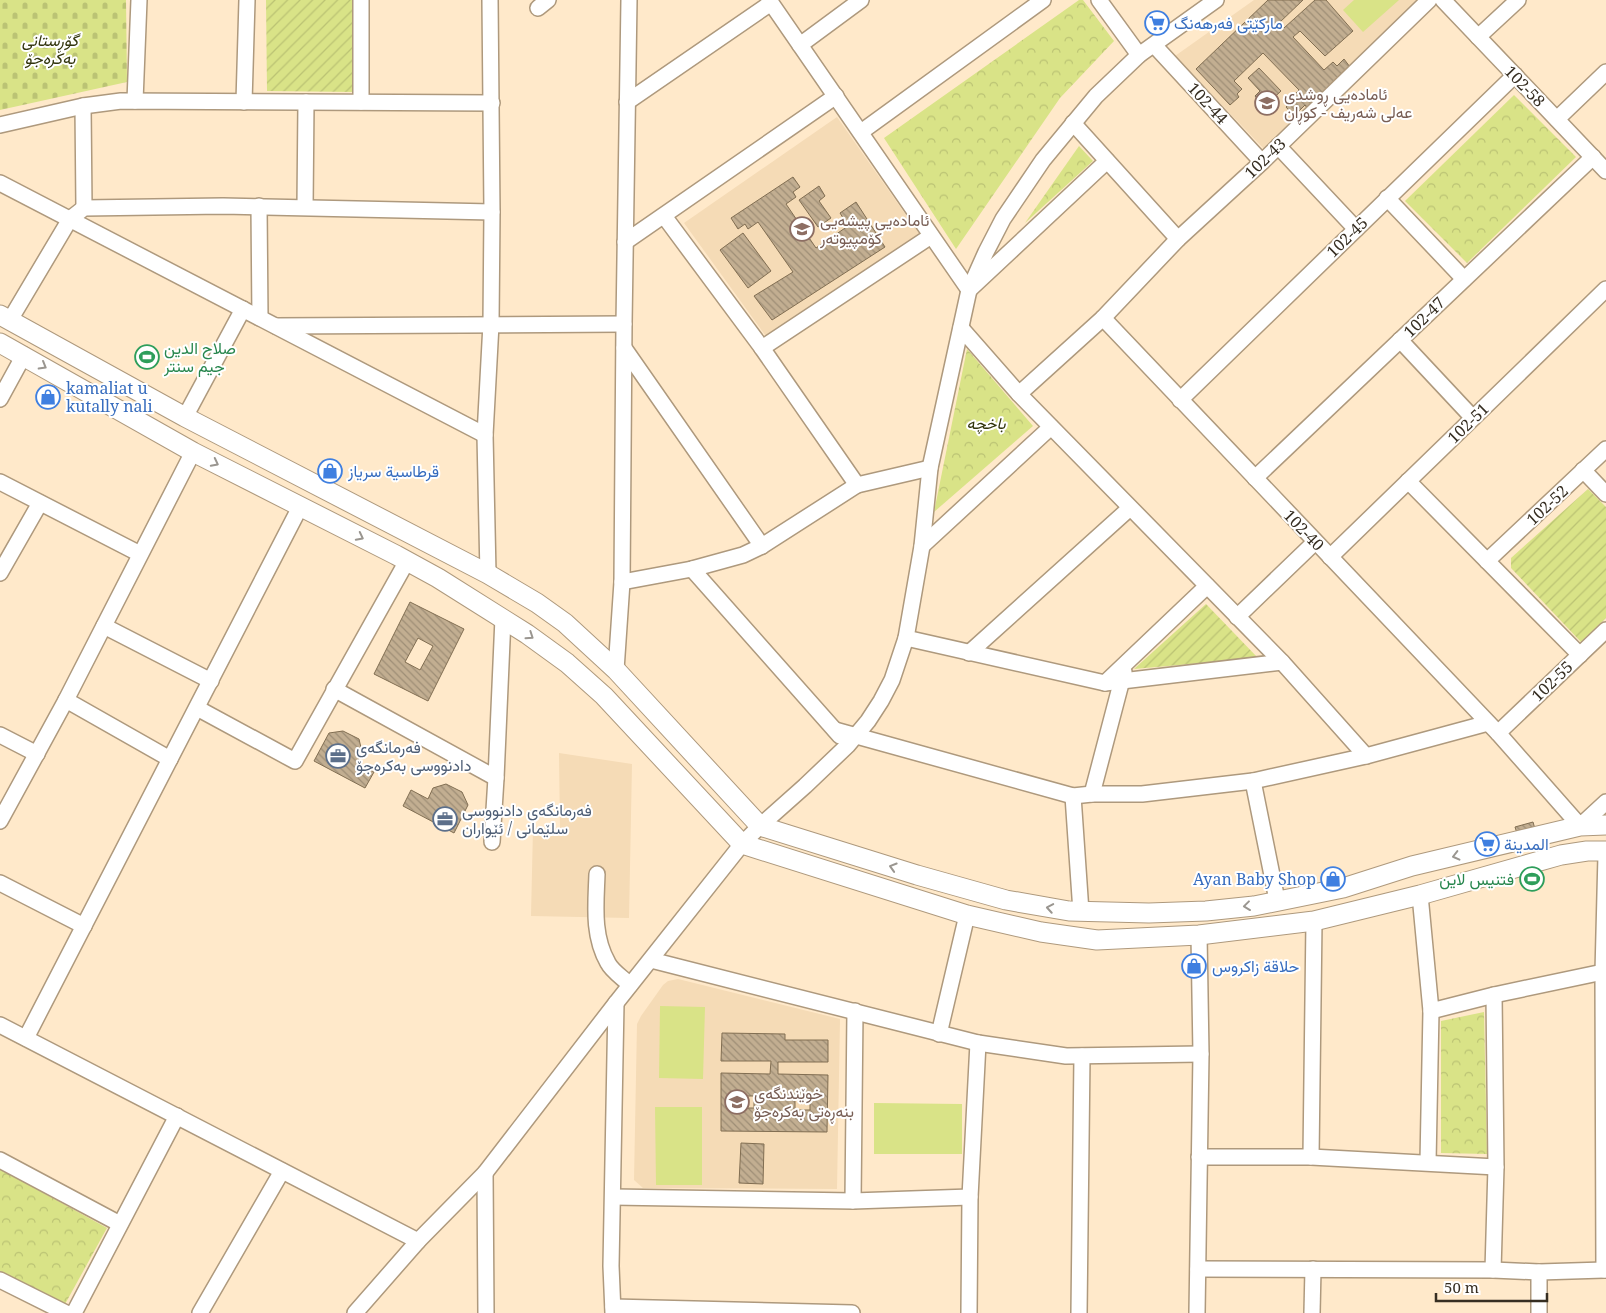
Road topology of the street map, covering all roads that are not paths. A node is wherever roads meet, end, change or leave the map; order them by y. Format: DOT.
graph roads {
  1 [pos="139,0"];
  2 [pos="247,0"];
  3 [pos="362,0"];
  4 [pos="490,0"];
  5 [pos="629,0"];
  6 [pos="861,0"];
  7 [pos="1044,0"];
  8 [pos="1099,0"];
  9 [pos="1216,0"];
  10 [pos="1429,0"];
  11 [pos="1444,0"];
  12 [pos="1518,0"];
  13 [pos="770,1"];
  14 [pos="1478,37"];
  15 [pos="800,45"];
  16 [pos="1154,45"];
  17 [pos="1139,55"];
  18 [pos="1606,72"];
  19 [pos="1515,75"];
  20 [pos="836,96"];
  21 [pos="135,101"];
  22 [pos="244,102"];
  23 [pos="306,102"];
  24 [pos="361,102"];
  25 [pos="627,102"];
  26 [pos="492,103"];
  27 [pos="83,106"];
  28 [pos="1557,119"];
  29 [pos="1073,123"];
  30 [pos="0,125"];
  31 [pos="861,132"];
  32 [pos="1278,146"];
  33 [pos="1593,157"];
  34 [pos="1107,161"];
  35 [pos="1262,162"];
  36 [pos="1606,171"];
  37 [pos="0,183"];
  38 [pos="1387,198"];
  39 [pos="259,206"];
  40 [pos="84,208"];
  41 [pos="305,208"];
  42 [pos="492,212"];
  43 [pos="664,216"];
  44 [pos="70,218"];
  45 [pos="1356,228"];
  46 [pos="931,236"];
  47 [pos="1178,239"];
  48 [pos="625,242"];
  49 [pos="1464,279"];
  50 [pos="1606,289"];
  51 [pos="969,290"];
  52 [pos="243,309"];
  53 [pos="5,317"];
  54 [pos="260,318"];
  55 [pos="1103,318"];
  56 [pos="491,324"];
  57 [pos="624,324"];
  58 [pos="275,326"];
  59 [pos="961,328"];
  60 [pos="1400,340"];
  61 [pos="0,343"];
  62 [pos="624,348"];
  63 [pos="762,348"];
  64 [pos="24,355"];
  65 [pos="1019,394"];
  66 [pos="0,399"];
  67 [pos="1180,400"];
  68 [pos="185,417"];
  69 [pos="1473,418"];
  70 [pos="1051,427"];
  71 [pos="485,435"];
  72 [pos="1606,449"];
  73 [pos="194,452"];
  74 [pos="930,468"];
  75 [pos="1583,470"];
  76 [pos="1255,478"];
  77 [pos="1408,481"];
  78 [pos="0,482"];
  79 [pos="857,485"];
  80 [pos="1606,494"];
  81 [pos="40,503"];
  82 [pos="300,507"];
  83 [pos="1130,508"];
  84 [pos="407,533"];
  85 [pos="1316,542"];
  86 [pos="762,546"];
  87 [pos="922,546"];
  88 [pos="140,554"];
  89 [pos="452,555"];
  90 [pos="1330,557"];
  91 [pos="401,558"];
  92 [pos="1487,562"];
  93 [pos="692,569"];
  94 [pos="0,573"];
  95 [pos="488,574"];
  96 [pos="438,578"];
  97 [pos="622,582"];
  98 [pos="1207,586"];
  99 [pos="1238,617"];
  100 [pos="503,618"];
  101 [pos="104,626"];
  102 [pos="1606,630"];
  103 [pos="906,638"];
  104 [pos="969,653"];
  105 [pos="1580,655"];
  106 [pos="1282,662"];
  107 [pos="1126,663"];
  108 [pos="616,670"];
  109 [pos="210,681"];
  110 [pos="1121,681"];
  111 [pos="1105,683"];
  112 [pos="334,689"];
  113 [pos="66,700"];
  114 [pos="197,708"];
  115 [pos="1493,728"];
  116 [pos="0,735"];
  117 [pos="852,741"];
  118 [pos="37,754"];
  119 [pos="1366,756"];
  120 [pos="170,759"];
  121 [pos="496,778"];
  122 [pos="1253,781"];
  123 [pos="1092,794"];
  124 [pos="1073,796"];
  125 [pos="1606,802"];
  126 [pos="0,821"];
  127 [pos="1606,825"];
  128 [pos="760,826"];
  129 [pos="1580,826"];
  130 [pos="492,842"];
  131 [pos="742,844"];
  132 [pos="1606,851"];
  133 [pos="1606,855"];
  134 [pos="597,874"];
  135 [pos="0,883"];
  136 [pos="1420,894"];
  137 [pos="1278,900"];
  138 [pos="1080,912"];
  139 [pos="967,915"];
  140 [pos="1314,921"];
  141 [pos="84,926"];
  142 [pos="1199,935"];
  143 [pos="651,960"];
  144 [pos="1603,972"];
  145 [pos="630,985"];
  146 [pos="1494,995"];
  147 [pos="616,1002"];
  148 [pos="1431,1011"];
  149 [pos="855,1012"];
  150 [pos="0,1025"];
  151 [pos="939,1034"];
  152 [pos="26,1038"];
  153 [pos="978,1043"];
  154 [pos="1200,1054"];
  155 [pos="1082,1056"];
  156 [pos="177,1116"];
  157 [pos="1199,1157"];
  158 [pos="1311,1157"];
  159 [pos="0,1160"];
  160 [pos="1428,1162"];
  161 [pos="1496,1167"];
  162 [pos="1605,1167"];
  163 [pos="282,1171"];
  164 [pos="485,1173"];
  165 [pos="613,1197"];
  166 [pos="970,1197"];
  167 [pos="853,1202"];
  168 [pos="120,1224"];
  169 [pos="418,1241"];
  170 [pos="1198,1269"];
  171 [pos="1313,1269"];
  172 [pos="1493,1270"];
  173 [pos="1605,1270"];
  174 [pos="1539,1272"];
  175 [pos="0,1280"];
  176 [pos="613,1310"];
  177 [pos="359,1311"];
  178 [pos="748,1312"];
  179 [pos="66,1313"];
  180 [pos="74,1313"];
  181 [pos="200,1313"];
  182 [pos="486,1313"];
  183 [pos="852,1313"];
  184 [pos="969,1313"];
  185 [pos="1079,1313"];
  186 [pos="1198,1313"];
  187 [pos="1312,1313"];
  188 [pos="1539,1313"];
  1 -- 21 [label="street"];
  2 -- 22 [label="street"];
  3 -- 24 [label="street"];
  4 -- 26 [label="street"];
  5 -- 25 [label="street"];
  6 -- 15 [label="street"];
  7 -- 31 [label="street"];
  8 -- 17 [label="street"];
  9 -- 16 [label="street"];
  10 -- 32 [label="street, 102-43"];
  11 -- 14 [label="street, 102-58"];
  12 -- 14 [label="street"];
  13 -- 15 [label="street"];
  13 -- 25 [label="street"];
  14 -- 19 [label="street, 102-58"];
  15 -- 20 [label="street"];
  16 -- 17 [label="street"];
  16 -- 35 [label="street, 102-44"];
  17 -- 29 [label="street"];
  18 -- 28 [label="street"];
  19 -- 28 [label="street, 102-58"];
  19 -- 38 [label="street, 102-45"];
  20 -- 31 [label="street"];
  20 -- 43 [label="street"];
  21 -- 22 [label="street"];
  21 -- 27 [label="street"];
  22 -- 23 [label="street"];
  23 -- 24 [label="street"];
  23 -- 41 [label="street"];
  24 -- 26 [label="street"];
  25 -- 48 [label="street"];
  26 -- 42 [label="street"];
  27 -- 30 [label="street"];
  27 -- 40 [label="street"];
  28 -- 33 [label="street, 102-58"];
  29 -- 34 [label="street"];
  29 -- 51 [label="street"];
  31 -- 46 [label="street"];
  32 -- 35 [label="street, 102-43"];
  32 -- 45 [label="street"];
  33 -- 36 [label="street, 102-58"];
  33 -- 49 [label="street, 102-47"];
  34 -- 47 [label="street"];
  34 -- 51 [label="street"];
  35 -- 47 [label="street, 102-43"];
  37 -- 44 [label="street"];
  38 -- 45 [label="street, 102-45"];
  38 -- 49 [label="street"];
  39 -- 40 [label="street"];
  39 -- 41 [label="street"];
  39 -- 54 [label="street"];
  40 -- 44 [label="street"];
  41 -- 42 [label="street"];
  42 -- 56 [label="street"];
  43 -- 48 [label="street"];
  43 -- 63 [label="street"];
  44 -- 52 [label="street"];
  44 -- 53 [label="street"];
  45 -- 67 [label="street, 102-45"];
  46 -- 51 [label="street"];
  46 -- 63 [label="street"];
  47 -- 55 [label="street, 102-43"];
  48 -- 57 [label="street"];
  49 -- 60 [label="street, 102-47"];
  50 -- 69 [label="street, 102-51"];
  51 -- 59 [label="street"];
  52 -- 54 [label="street"];
  52 -- 68 [label="street"];
  53 -- 68 [label="main road"];
  54 -- 58 [label="street"];
  55 -- 65 [label="street"];
  55 -- 67 [label="street, 102-40"];
  56 -- 57 [label="street"];
  56 -- 58 [label="street"];
  56 -- 71 [label="street"];
  57 -- 62 [label="street"];
  58 -- 71 [label="street"];
  59 -- 65 [label="street"];
  59 -- 74 [label="street"];
  60 -- 69 [label="street"];
  60 -- 76 [label="street, 102-47"];
  61 -- 64 [label="main road"];
  62 -- 86 [label="street"];
  62 -- 97 [label="street"];
  63 -- 79 [label="street"];
  64 -- 66 [label="street"];
  64 -- 73 [label="main road, one-way"];
  65 -- 70 [label="street"];
  67 -- 76 [label="street, 102-40"];
  68 -- 84 [label="main road"];
  69 -- 77 [label="street, 102-51"];
  70 -- 83 [label="street"];
  70 -- 87 [label="street"];
  71 -- 95 [label="street"];
  72 -- 75 [label="street, 102-52"];
  73 -- 82 [label="main road, one-way"];
  73 -- 88 [label="street"];
  74 -- 79 [label="street"];
  74 -- 87 [label="street"];
  75 -- 80 [label="street"];
  75 -- 92 [label="street, 102-52"];
  76 -- 85 [label="street, 102-40"];
  77 -- 90 [label="street, 102-51"];
  77 -- 92 [label="street"];
  78 -- 81 [label="street"];
  79 -- 86 [label="street"];
  81 -- 88 [label="street"];
  81 -- 94 [label="street"];
  82 -- 91 [label="main road, one-way"];
  82 -- 109 [label="street"];
  83 -- 98 [label="street"];
  83 -- 104 [label="street"];
  84 -- 89 [label="main road"];
  84 -- 91 [label="main road"];
  85 -- 90 [label="street, 102-40"];
  85 -- 99 [label="street"];
  86 -- 93 [label="street"];
  87 -- 103 [label="street"];
  88 -- 101 [label="street"];
  89 -- 95 [label="main road"];
  89 -- 96 [label="main road"];
  90 -- 115 [label="street, 102-40"];
  91 -- 96 [label="main road"];
  91 -- 112 [label="street"];
  92 -- 105 [label="street"];
  93 -- 97 [label="street"];
  93 -- 117 [label="street"];
  95 -- 108 [label="main road"];
  96 -- 100 [label="main road"];
  97 -- 108 [label="street"];
  98 -- 99 [label="street"];
  98 -- 107 [label="street"];
  99 -- 106 [label="street"];
  100 -- 121 [label="street"];
  100 -- 131 [label="main road, one-way"];
  101 -- 109 [label="street"];
  101 -- 113 [label="street"];
  102 -- 105 [label="street, 102-55"];
  103 -- 104 [label="street"];
  103 -- 117 [label="street"];
  104 -- 111 [label="street"];
  105 -- 115 [label="street, 102-55"];
  106 -- 110 [label="street"];
  106 -- 119 [label="street"];
  107 -- 110 [label="street"];
  107 -- 111 [label="street"];
  108 -- 128 [label="main road"];
  109 -- 114 [label="street"];
  110 -- 111 [label="street"];
  110 -- 123 [label="street"];
  112 -- 114 [label="street"];
  112 -- 121 [label="street"];
  113 -- 118 [label="street"];
  113 -- 120 [label="street"];
  114 -- 120 [label="street"];
  115 -- 119 [label="street"];
  115 -- 129 [label="street, 102-40"];
  116 -- 118 [label="street"];
  117 -- 124 [label="street"];
  117 -- 128 [label="street"];
  118 -- 126 [label="street"];
  119 -- 122 [label="street"];
  120 -- 141 [label="street"];
  121 -- 130 [label="street"];
  122 -- 123 [label="street"];
  122 -- 137 [label="street"];
  123 -- 124 [label="street"];
  124 -- 138 [label="street"];
  125 -- 129 [label="street"];
  127 -- 129 [label="main road"];
  128 -- 131 [label="street"];
  138 -- 128 [label="main road, one-way"];
  129 -- 137 [label="main road, one-way"];
  131 -- 139 [label="main road"];
  131 -- 143 [label="street"];
  132 -- 136 [label="main road"];
  133 -- 144 [label="street"];
  134 -- 145 [label="street"];
  135 -- 141 [label="street"];
  136 -- 140 [label="main road"];
  136 -- 148 [label="street"];
  137 -- 138 [label="main road, one-way"];
  139 -- 142 [label="main road"];
  139 -- 151 [label="street"];
  140 -- 142 [label="main road"];
  140 -- 158 [label="street"];
  141 -- 152 [label="street"];
  142 -- 154 [label="street"];
  143 -- 145 [label="street"];
  143 -- 149 [label="street"];
  144 -- 146 [label="street"];
  144 -- 162 [label="street"];
  145 -- 147 [label="street"];
  146 -- 148 [label="street"];
  146 -- 161 [label="street"];
  147 -- 164 [label="street"];
  147 -- 165 [label="street"];
  148 -- 160 [label="street"];
  149 -- 151 [label="street"];
  149 -- 167 [label="street"];
  150 -- 152 [label="street"];
  151 -- 153 [label="street"];
  152 -- 156 [label="street"];
  153 -- 155 [label="street"];
  153 -- 166 [label="street"];
  154 -- 155 [label="street"];
  154 -- 157 [label="street"];
  155 -- 185 [label="street"];
  156 -- 163 [label="street"];
  156 -- 168 [label="street"];
  157 -- 158 [label="street"];
  157 -- 170 [label="street"];
  158 -- 160 [label="street"];
  159 -- 168 [label="street"];
  160 -- 161 [label="street"];
  161 -- 172 [label="street"];
  162 -- 173 [label="street"];
  163 -- 169 [label="street"];
  163 -- 181 [label="street"];
  164 -- 169 [label="street"];
  164 -- 182 [label="street"];
  165 -- 167 [label="street"];
  165 -- 176 [label="street"];
  166 -- 167 [label="street"];
  166 -- 184 [label="street"];
  168 -- 180 [label="street"];
  169 -- 177 [label="street"];
  170 -- 171 [label="street"];
  170 -- 186 [label="street"];
  171 -- 172 [label="street"];
  171 -- 187 [label="street"];
  172 -- 174 [label="street"];
  173 -- 174 [label="street"];
  174 -- 188 [label="street"];
  175 -- 179 [label="street"];
  176 -- 178 [label="street"];
  178 -- 183 [label="street"];
}
